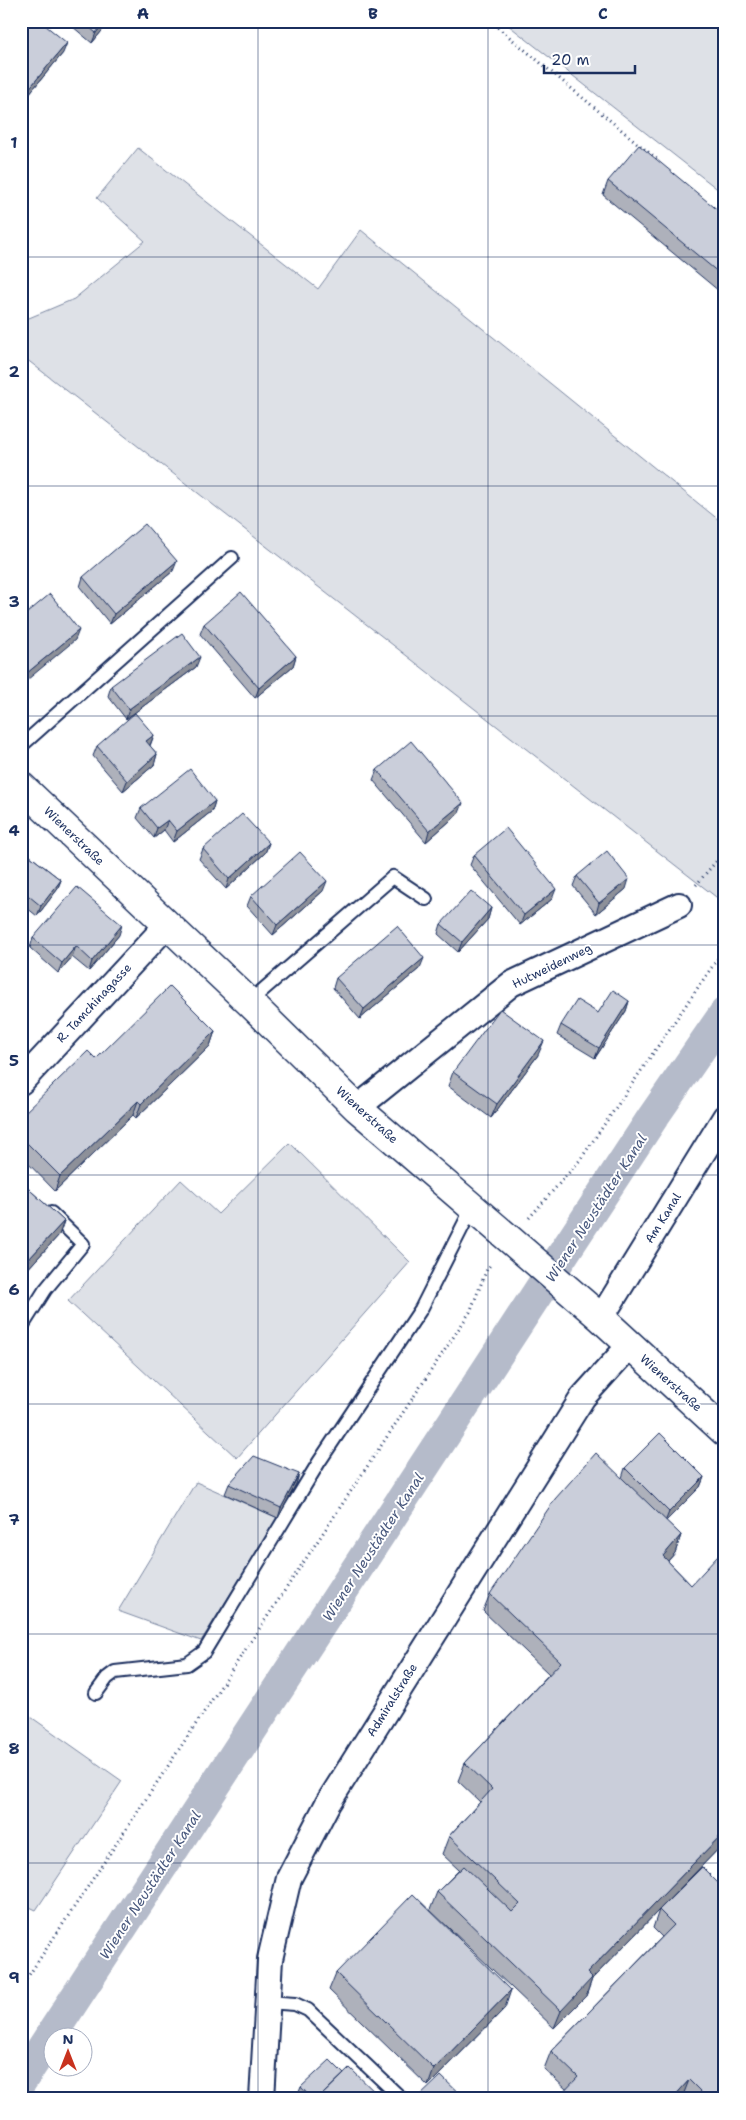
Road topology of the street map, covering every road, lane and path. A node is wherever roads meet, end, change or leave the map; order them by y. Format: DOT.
graph roads {
  1 [pos="490,21"];
  2 [pos="664,166"];
  3 [pos="232,558"];
  4 [pos="21,746"];
  5 [pos="21,786"];
  6 [pos="725,851"];
  7 [pos="426,899"];
  8 [pos="679,905"];
  9 [pos="166,925"];
  10 [pos="725,948"];
  11 [pos="249,1002"];
  12 [pos="21,1082"];
  13 [pos="357,1108"];
  14 [pos="725,1117"];
  15 [pos="42,1204"];
  16 [pos="472,1208"];
  17 [pos="513,1243"];
  18 [pos="601,1318"];
  19 [pos="21,1328"];
  20 [pos="630,1345"];
  21 [pos="725,1432"];
  22 [pos="96,1693"];
  23 [pos="21,1987"];
  24 [pos="268,2002"];
  25 [pos="262,2099"];
  26 [pos="402,2099"];
  1 -- 2 [label="path"];
  3 -- 4 [label="lane"];
  5 -- 9 [label="street, Wienerstraße"];
  6 -- 8 [label="path"];
  7 -- 11 [label="lane"];
  8 -- 13 [label="street, Hutweidenweg"];
  9 -- 11 [label="street, Wienerstraße"];
  9 -- 12 [label="street, R. Tamchinagasse"];
  10 -- 17 [label="path"];
  11 -- 13 [label="street, Wienerstraße"];
  13 -- 16 [label="street, Wienerstraße"];
  14 -- 18 [label="street, Am Kanal"];
  15 -- 19 [label="lane"];
  16 -- 17 [label="street, Wienerstraße"];
  16 -- 22 [label="lane"];
  17 -- 18 [label="street, Wienerstraße"];
  17 -- 23 [label="path"];
  18 -- 20 [label="street, Wienerstraße"];
  20 -- 21 [label="street, Wienerstraße"];
  20 -- 24 [label="street, Admiralstraße"];
  24 -- 25 [label="street, Admiralstraße"];
  24 -- 26 [label="lane"];
}
